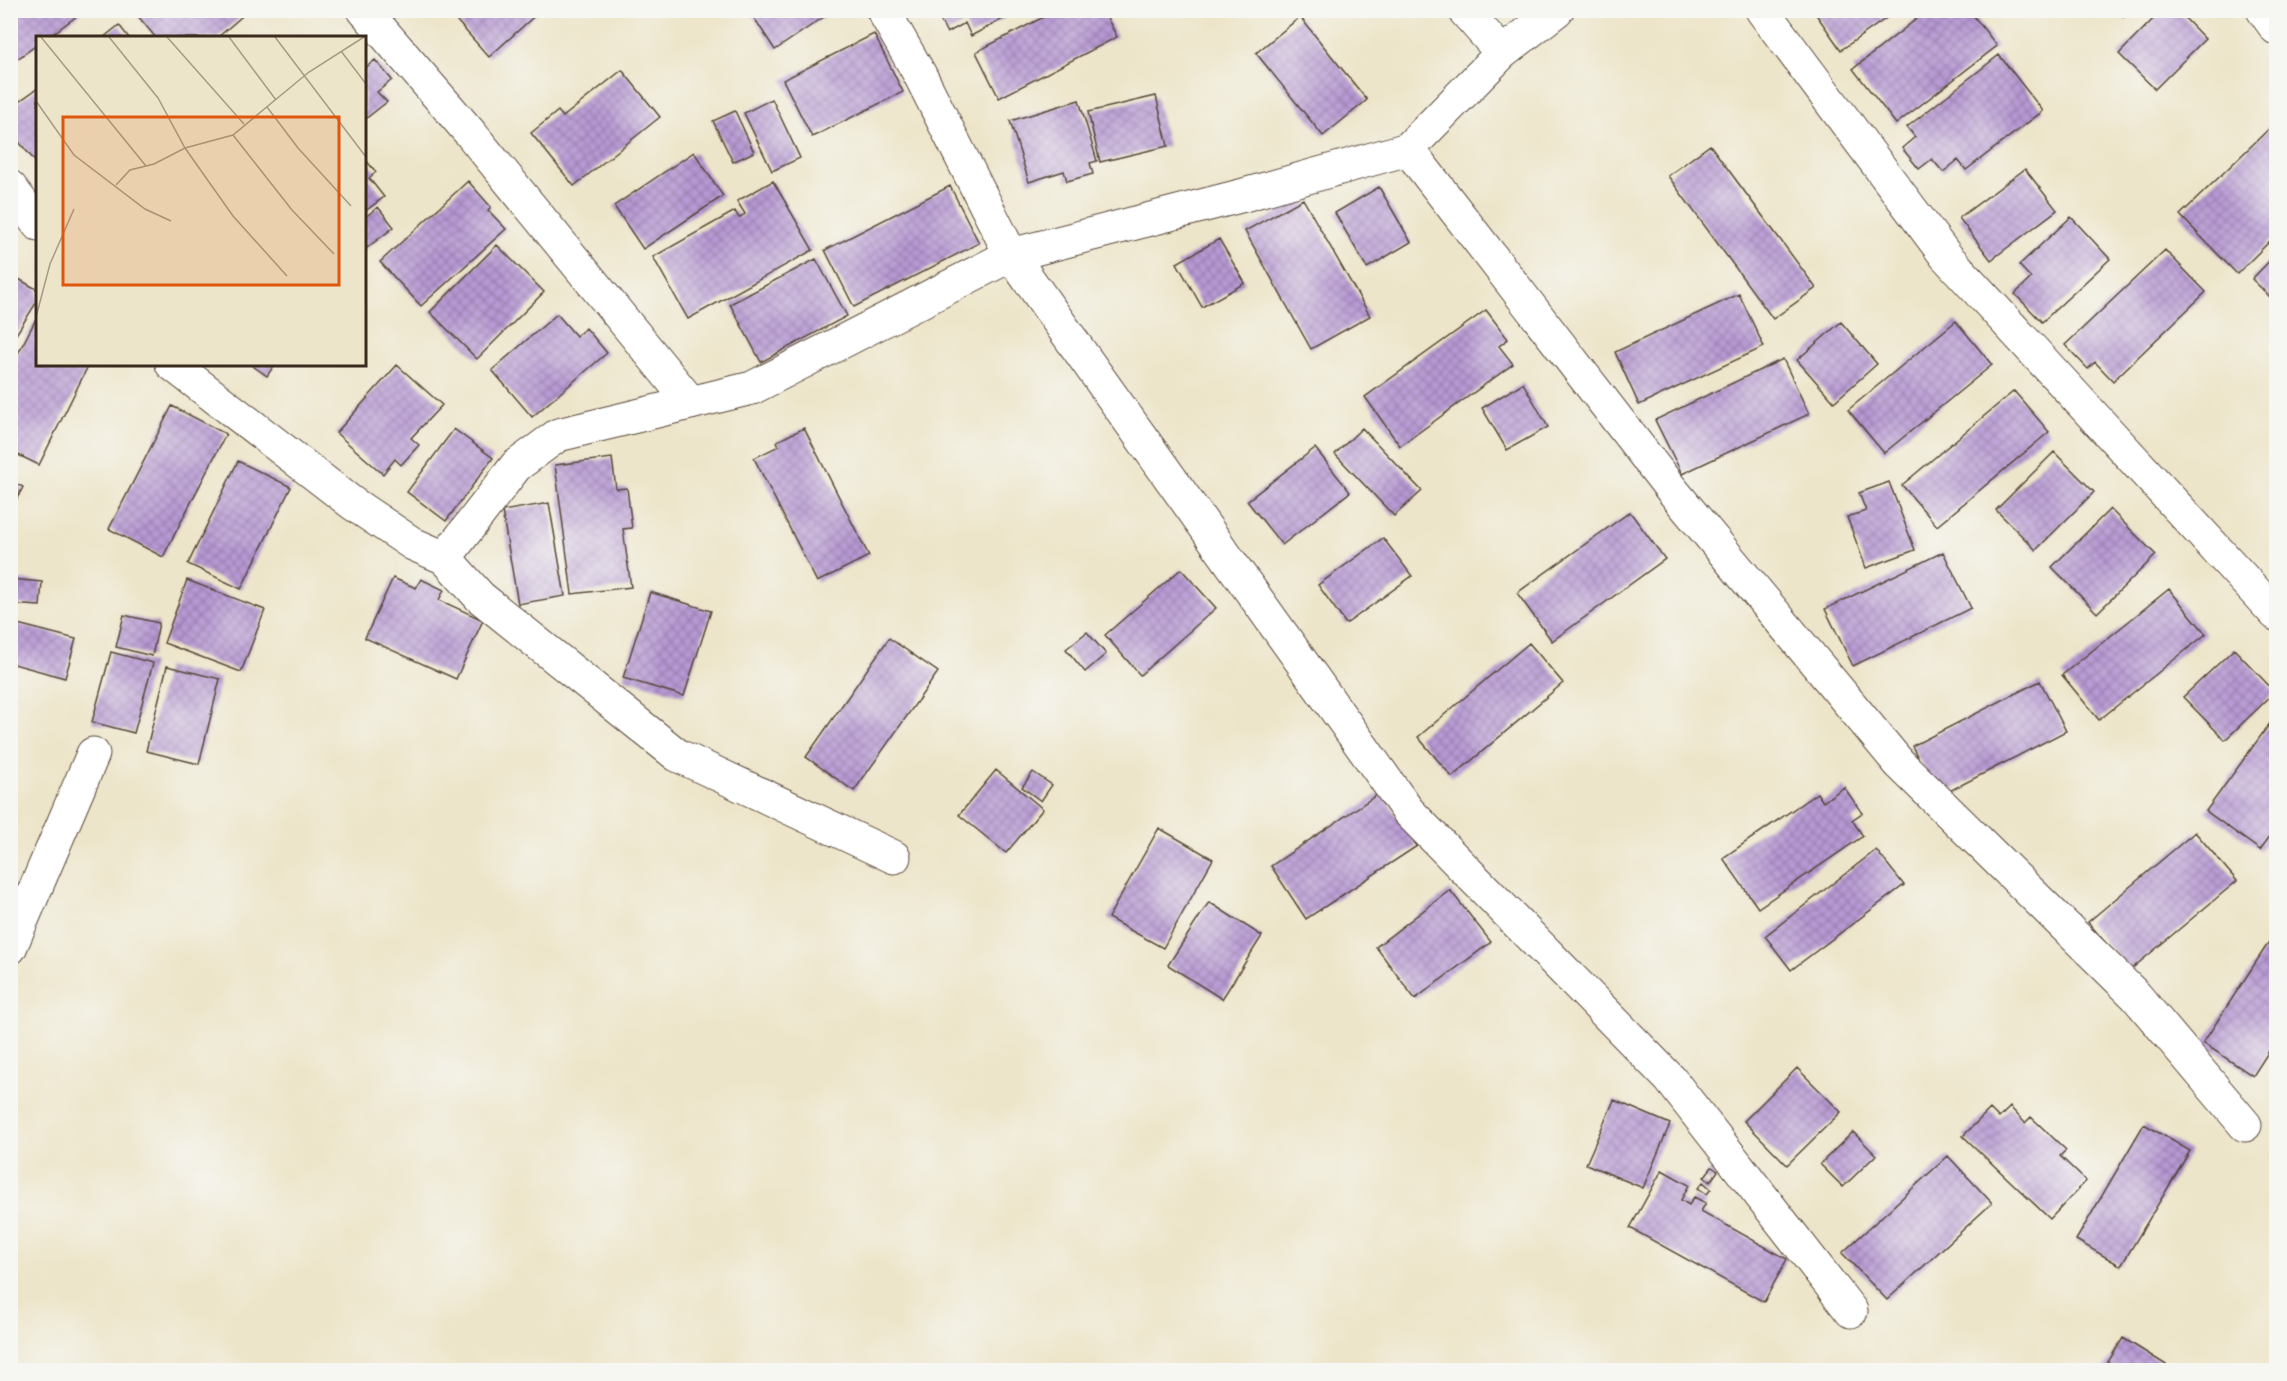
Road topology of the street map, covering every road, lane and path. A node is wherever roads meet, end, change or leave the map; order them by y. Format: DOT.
graph roads {
  1 [pos="364,10"];
  2 [pos="883,10"];
  3 [pos="1464,10"];
  4 [pos="1557,10"];
  5 [pos="1762,10"];
  6 [pos="2263,10"];
  7 [pos="2277,28"];
  8 [pos="1502,53"];
  9 [pos="1408,149"];
  10 [pos="10,187"];
  11 [pos="36,221"];
  12 [pos="1011,255"];
  13 [pos="174,366"];
  14 [pos="691,403"];
  15 [pos="445,558"];
  16 [pos="2277,614"];
  17 [pos="93,754"];
  18 [pos="894,857"];
  19 [pos="10,948"];
  20 [pos="2245,1125"];
  21 [pos="1851,1311"];
  1 -- 14 [label="street"];
  2 -- 12 [label="street"];
  3 -- 8 [label="street"];
  4 -- 8 [label="street"];
  5 -- 16 [label="street"];
  6 -- 7 [label="street"];
  8 -- 9 [label="street"];
  9 -- 12 [label="street"];
  9 -- 20 [label="street"];
  10 -- 11 [label="street"];
  12 -- 14 [label="street"];
  12 -- 21 [label="street"];
  13 -- 15 [label="street"];
  14 -- 15 [label="street"];
  15 -- 18 [label="street"];
  17 -- 19 [label="street"];
}
